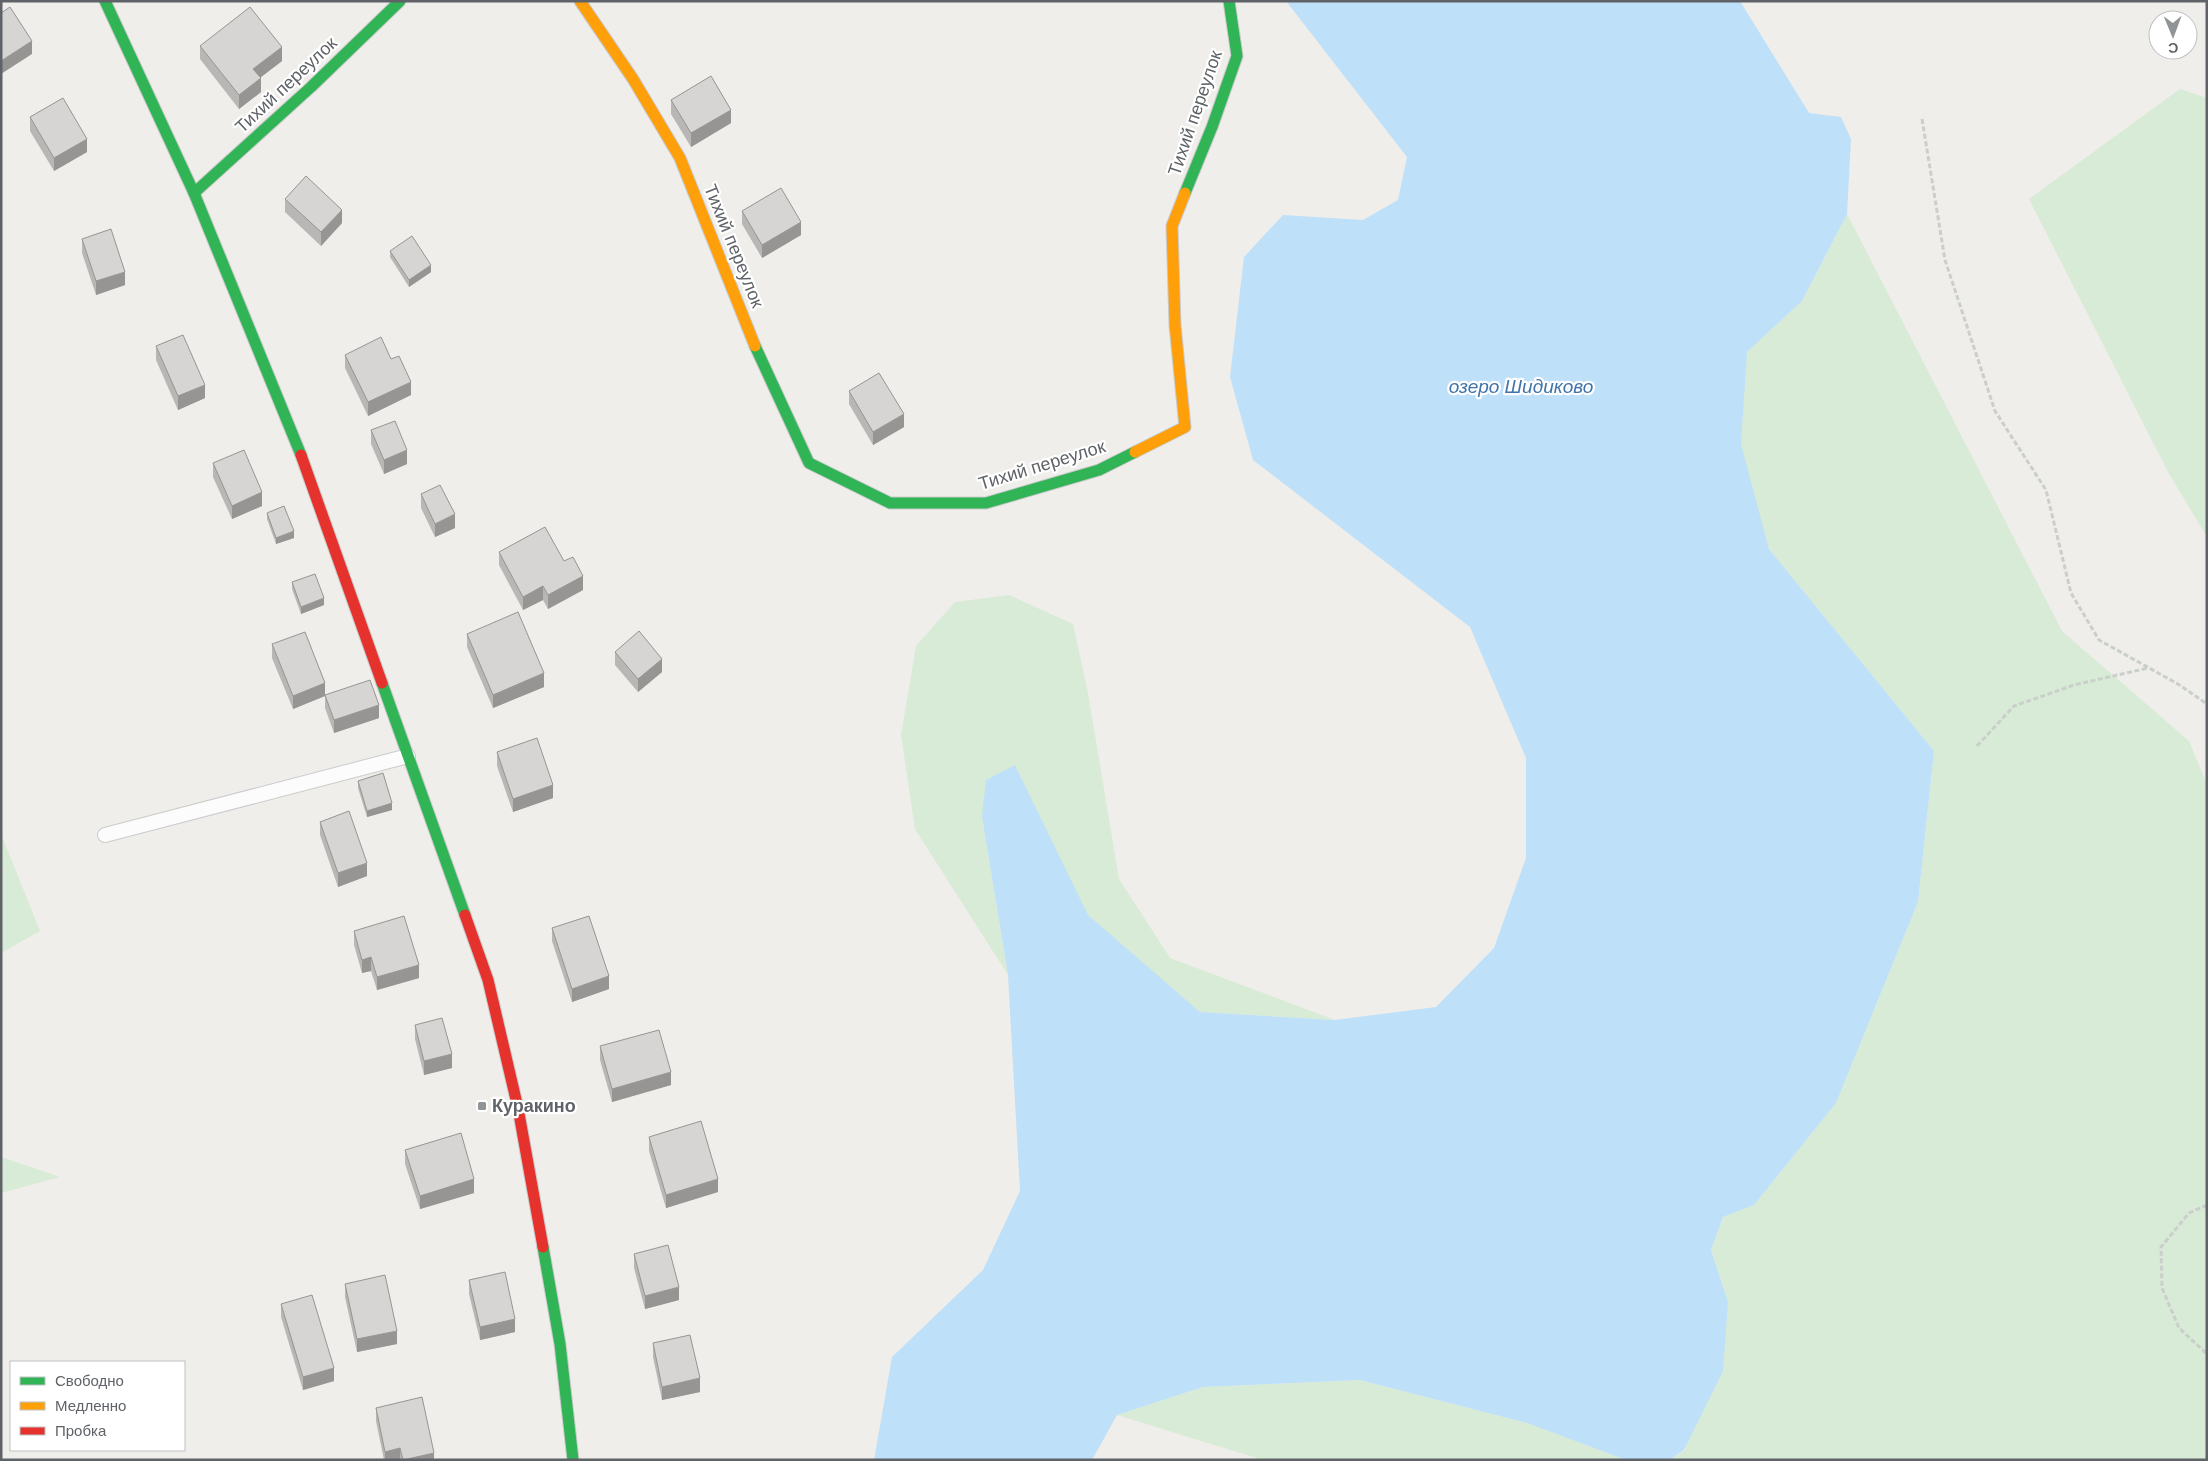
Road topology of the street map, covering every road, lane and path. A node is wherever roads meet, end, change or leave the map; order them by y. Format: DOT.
graph roads {
  1 [pos="104,1"];
  2 [pos="400,1"];
  3 [pos="580,1"];
  4 [pos="1229,1"];
  5 [pos="1922,119"];
  6 [pos="194,193"];
  7 [pos="2149,668"];
  8 [pos="2207,704"];
  9 [pos="1977,746"];
  10 [pos="408,756"];
  11 [pos="105,835"];
  12 [pos="2207,1205"];
  13 [pos="2207,1354"];
  14 [pos="572,1460"];
  1 -- 6 [label="street"];
  2 -- 6 [label="street, Тихий переулок"];
  3 -- 4 [label="street, Тихий переулок"];
  5 -- 7 [label="path"];
  6 -- 10 [label="street"];
  7 -- 8 [label="path"];
  7 -- 9 [label="path"];
  10 -- 11 [label="lane"];
  10 -- 14 [label="street"];
  12 -- 13 [label="path"];
}
